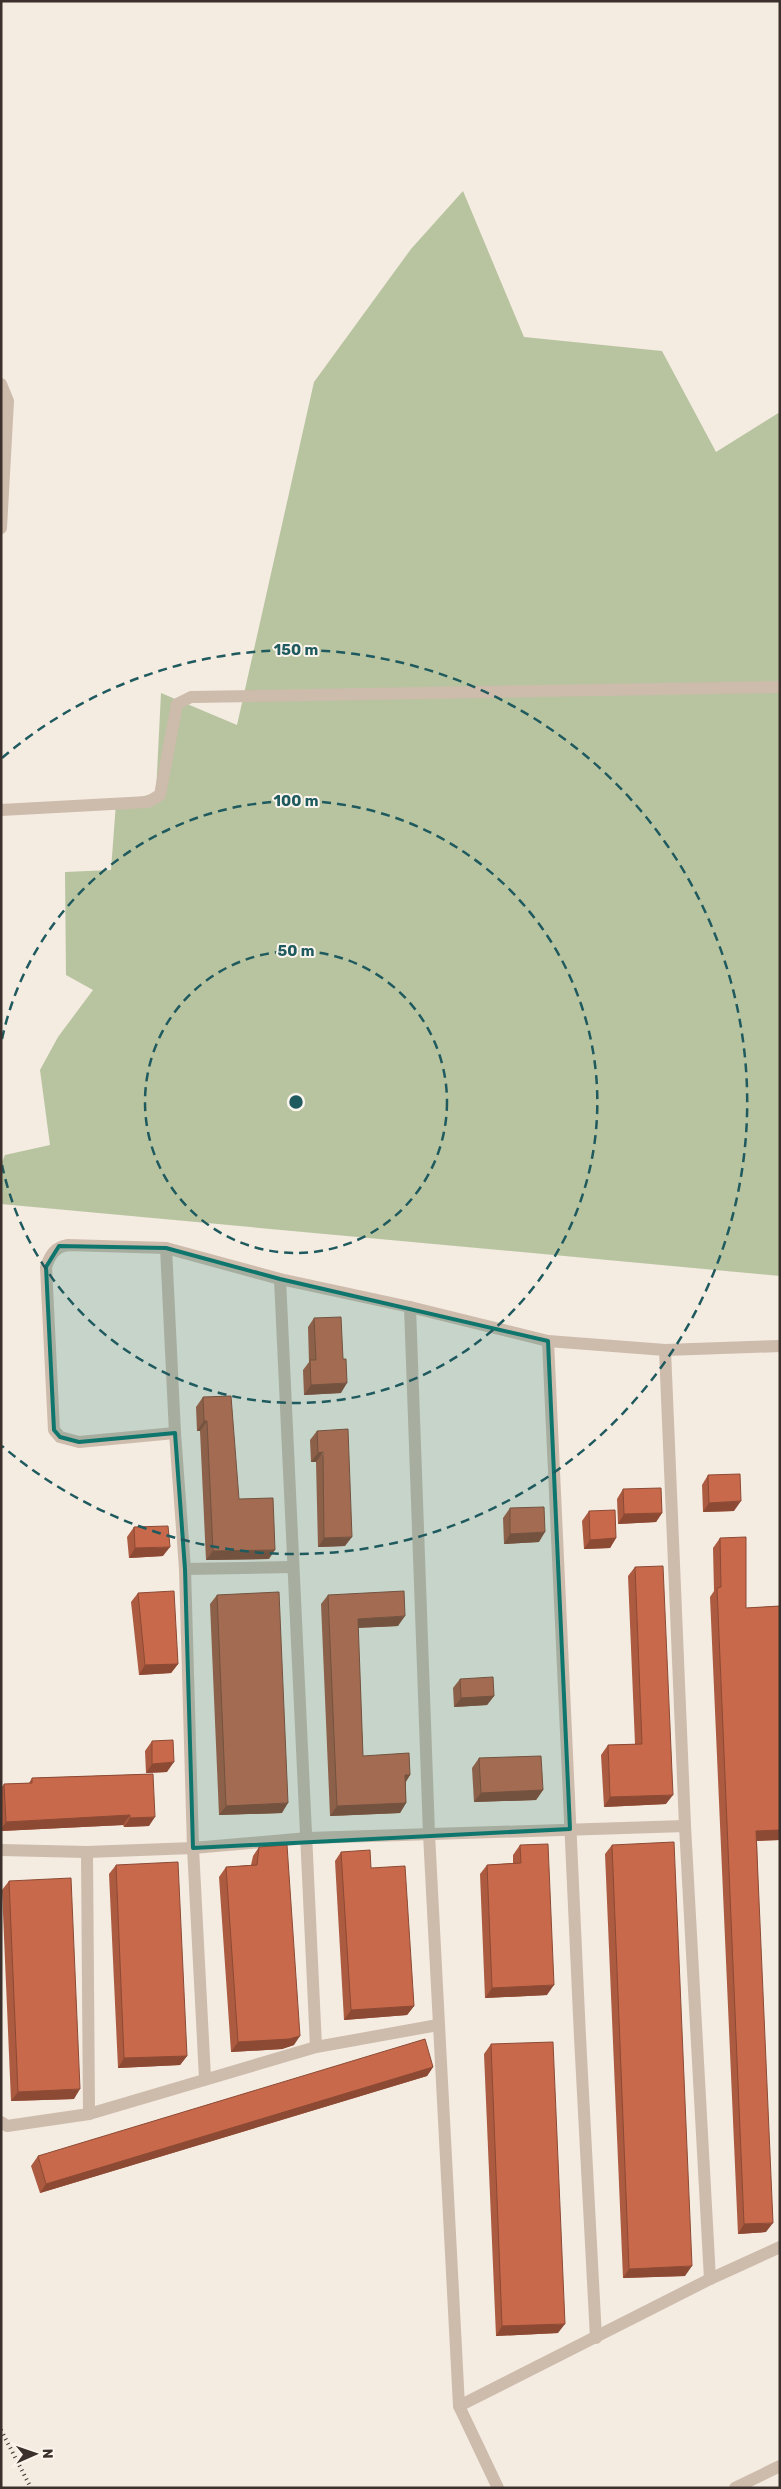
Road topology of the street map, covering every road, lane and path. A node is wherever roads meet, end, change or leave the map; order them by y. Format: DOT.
graph roads {
  1 [pos="1,384"];
  2 [pos="1,528"];
  3 [pos="780,686"];
  4 [pos="1,810"];
  5 [pos="166,1248"];
  6 [pos="280,1279"];
  7 [pos="410,1307"];
  8 [pos="548,1341"];
  9 [pos="780,1346"];
  10 [pos="665,1350"];
  11 [pos="174,1434"];
  12 [pos="292,1567"];
  13 [pos="185,1569"];
  14 [pos="685,1826"];
  15 [pos="570,1829"];
  16 [pos="429,1834"];
  17 [pos="308,1838"];
  18 [pos="193,1848"];
  19 [pos="1,1850"];
  20 [pos="87,1852"];
  21 [pos="438,2025"];
  22 [pos="316,2047"];
  23 [pos="205,2078"];
  24 [pos="88,2114"];
  25 [pos="1,2122"];
  26 [pos="780,2247"];
  27 [pos="710,2279"];
  28 [pos="596,2338"];
  29 [pos="459,2406"];
  30 [pos="780,2466"];
  31 [pos="498,2488"];
  32 [pos="735,2488"];
  1 -- 2 [label="street"];
  3 -- 4 [label="street"];
  5 -- 6 [label="street"];
  5 -- 11 [label="street"];
  5 -- 11 [label="street"];
  6 -- 7 [label="street"];
  6 -- 12 [label="street"];
  7 -- 8 [label="street"];
  7 -- 16 [label="street"];
  8 -- 10 [label="street"];
  8 -- 15 [label="street"];
  9 -- 10 [label="street"];
  10 -- 14 [label="street"];
  11 -- 13 [label="street"];
  12 -- 13 [label="street"];
  12 -- 17 [label="street"];
  13 -- 18 [label="street"];
  14 -- 15 [label="street"];
  14 -- 27 [label="street"];
  15 -- 16 [label="street"];
  15 -- 28 [label="street"];
  16 -- 17 [label="street"];
  16 -- 21 [label="street"];
  17 -- 18 [label="street"];
  17 -- 22 [label="street"];
  18 -- 20 [label="street"];
  18 -- 23 [label="street"];
  19 -- 20 [label="street"];
  20 -- 24 [label="street"];
  21 -- 22 [label="street"];
  21 -- 29 [label="street"];
  22 -- 23 [label="street"];
  23 -- 24 [label="street"];
  24 -- 25 [label="street"];
  26 -- 27 [label="street"];
  27 -- 28 [label="street"];
  28 -- 29 [label="street"];
  29 -- 31 [label="street"];
  30 -- 32 [label="street"];
}
